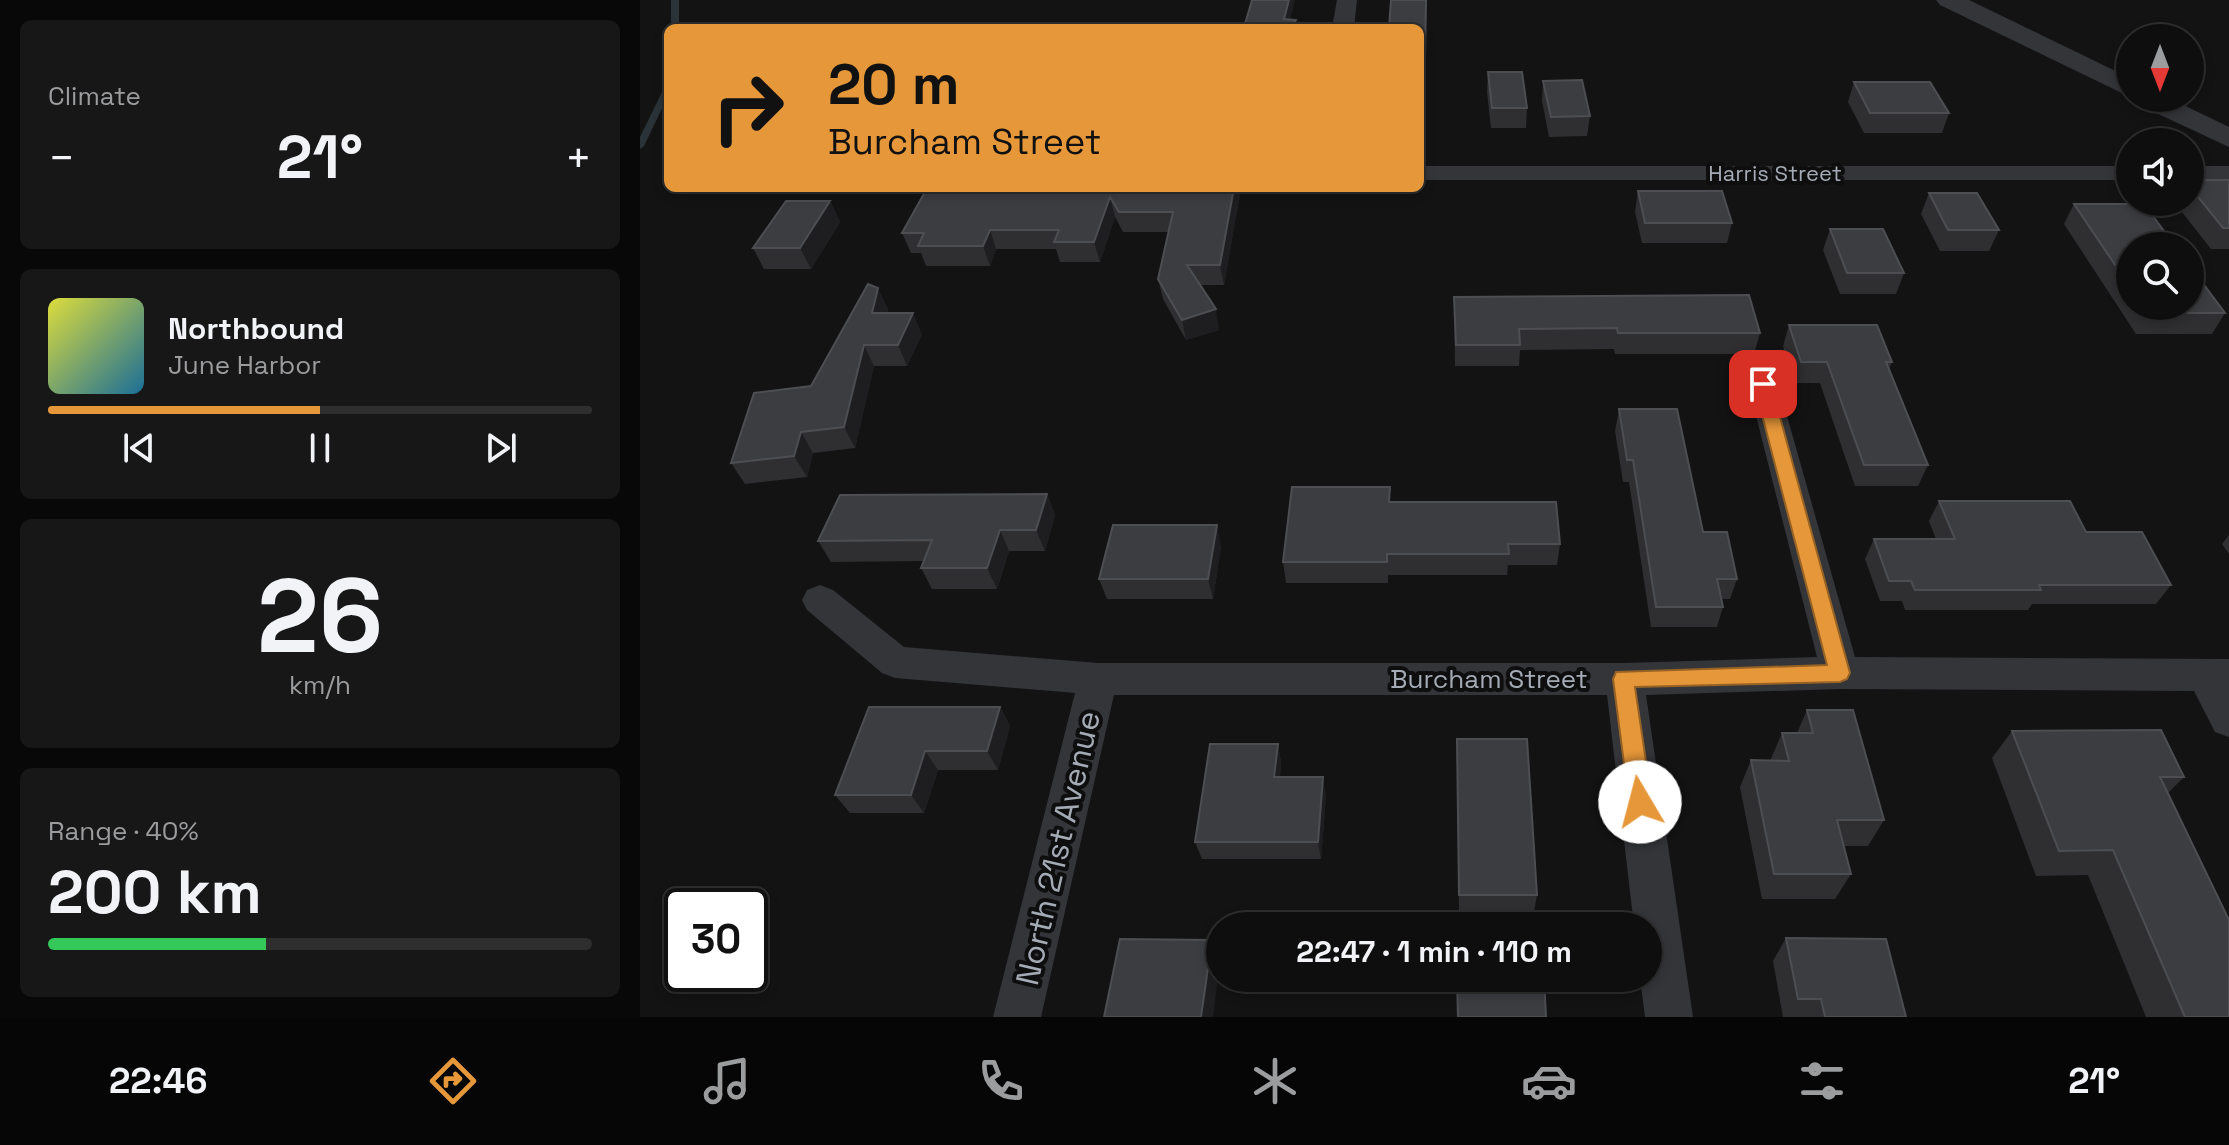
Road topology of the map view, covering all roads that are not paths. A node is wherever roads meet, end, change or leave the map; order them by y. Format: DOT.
graph roads {
  1 [pos="1347,0"];
  2 [pos="1949,0"];
  3 [pos="1344,24"];
  4 [pos="2116,82"];
  5 [pos="2176,112"];
  6 [pos="2229,138"];
  7 [pos="1424,173"];
  8 [pos="2116,173"];
  9 [pos="2204,173"];
  10 [pos="2229,173"];
  11 [pos="1763,384"];
  12 [pos="820,600"];
  13 [pos="1840,673"];
  14 [pos="2217,675"];
  15 [pos="1098,679"];
  16 [pos="1624,679"];
  17 [pos="2229,720"];
  18 [pos="1017,1017"];
  19 [pos="1669,1017"];
  1 -- 3 [label="street"];
  2 -- 4 [label="street"];
  5 -- 6 [label="street"];
  7 -- 8 [label="street, Harris Street"];
  9 -- 10 [label="street"];
  11 -- 13 [label="street"];
  12 -- 15 [label="street, Burcham Street"];
  13 -- 14 [label="street, Burcham Street"];
  13 -- 16 [label="street, Burcham Street"];
  14 -- 17 [label="street"];
  15 -- 16 [label="street, Burcham Street"];
  15 -- 18 [label="street, North 21st Avenue"];
  16 -- 19 [label="street"];
}
